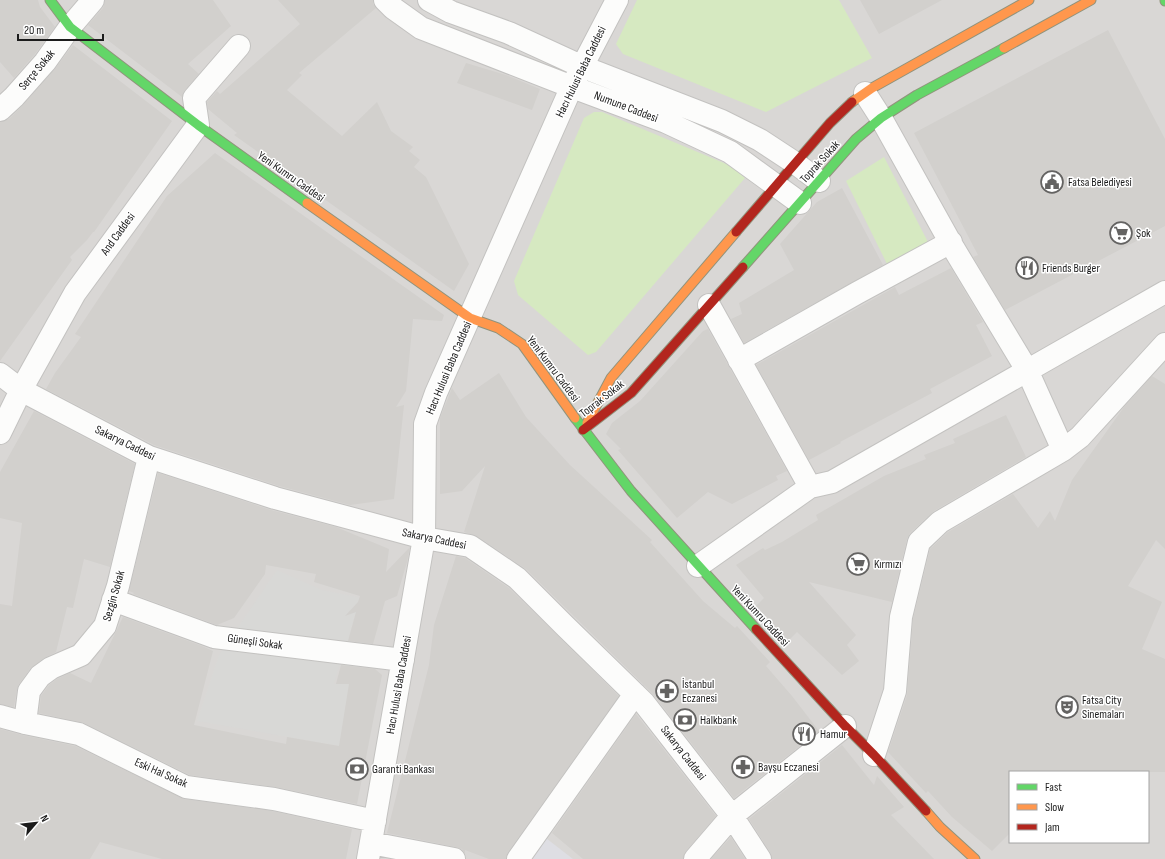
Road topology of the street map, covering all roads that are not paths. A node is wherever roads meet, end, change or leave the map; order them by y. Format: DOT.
graph roads {
  1 [pos="50,0"];
  2 [pos="93,0"];
  3 [pos="385,0"];
  4 [pos="429,0"];
  5 [pos="617,0"];
  6 [pos="1029,0"];
  7 [pos="1091,0"];
  8 [pos="70,27"];
  9 [pos="239,46"];
  10 [pos="583,67"];
  11 [pos="572,86"];
  12 [pos="865,93"];
  13 [pos="0,110"];
  14 [pos="881,118"];
  15 [pos="198,125"];
  16 [pos="795,163"];
  17 [pos="819,181"];
  18 [pos="775,186"];
  19 [pos="800,203"];
  20 [pos="951,242"];
  21 [pos="1165,292"];
  22 [pos="709,306"];
  23 [pos="470,318"];
  24 [pos="1165,344"];
  25 [pos="739,360"];
  26 [pos="1027,370"];
  27 [pos="0,374"];
  28 [pos="21,390"];
  29 [pos="583,430"];
  30 [pos="0,433"];
  31 [pos="1063,450"];
  32 [pos="149,457"];
  33 [pos="810,487"];
  34 [pos="424,538"];
  35 [pos="698,566"];
  36 [pos="113,600"];
  37 [pos="403,660"];
  38 [pos="635,694"];
  39 [pos="0,716"];
  40 [pos="25,723"];
  41 [pos="845,726"];
  42 [pos="874,755"];
  43 [pos="732,816"];
  44 [pos="375,821"];
  45 [pos="369,851"];
  46 [pos="454,859"];
  47 [pos="518,859"];
  48 [pos="695,859"];
  49 [pos="760,859"];
  50 [pos="975,859"];
  1 -- 8 [label="street, Yeni Kumru Caddesi"];
  2 -- 8 [label="street, Serçe Sokak"];
  3 -- 11 [label="street, Numune Caddesi"];
  4 -- 10 [label="street, Numune Caddesi"];
  5 -- 10 [label="street, Hacı Hulusi Baba Caddesi"];
  6 -- 12 [label="street, Toprak Sokak"];
  7 -- 14 [label="street, Toprak Sokak"];
  8 -- 13 [label="street, Serçe Sokak"];
  8 -- 15 [label="street, Yeni Kumru Caddesi"];
  9 -- 15 [label="street"];
  10 -- 11 [label="street, Hacı Hulusi Baba Caddesi"];
  10 -- 16 [label="street, Numune Caddesi"];
  11 -- 18 [label="street, Numune Caddesi"];
  11 -- 23 [label="street, Hacı Hulusi Baba Caddesi"];
  12 -- 14 [label="street"];
  12 -- 16 [label="street, Toprak Sokak"];
  14 -- 17 [label="street, Toprak Sokak"];
  14 -- 20 [label="street"];
  15 -- 23 [label="street, Yeni Kumru Caddesi"];
  15 -- 28 [label="street, And Caddesi"];
  16 -- 17 [label="street, Numune Caddesi"];
  16 -- 18 [label="street, Toprak Sokak"];
  17 -- 19 [label="street, Toprak Sokak"];
  18 -- 19 [label="street, Numune Caddesi"];
  18 -- 29 [label="street, Toprak Sokak"];
  19 -- 22 [label="street, Toprak Sokak"];
  20 -- 25 [label="street"];
  20 -- 26 [label="street"];
  21 -- 26 [label="street"];
  22 -- 25 [label="street"];
  22 -- 29 [label="street, Toprak Sokak"];
  23 -- 29 [label="street, Yeni Kumru Caddesi"];
  23 -- 34 [label="street, Hacı Hulusi Baba Caddesi"];
  24 -- 31 [label="street"];
  25 -- 33 [label="street"];
  26 -- 31 [label="street"];
  26 -- 33 [label="street"];
  27 -- 28 [label="street, Sakarya Caddesi"];
  28 -- 30 [label="street, And Caddesi"];
  28 -- 32 [label="street, Sakarya Caddesi"];
  29 -- 35 [label="street, Yeni Kumru Caddesi"];
  31 -- 42 [label="street"];
  32 -- 34 [label="street, Sakarya Caddesi"];
  32 -- 36 [label="street, Sezgin Sokak"];
  33 -- 35 [label="street"];
  34 -- 37 [label="street, Hacı Hulusi Baba Caddesi"];
  34 -- 38 [label="street, Sakarya Caddesi"];
  35 -- 41 [label="street, Yeni Kumru Caddesi"];
  36 -- 37 [label="street, Güneşli Sokak"];
  36 -- 40 [label="street, Sezgin Sokak"];
  37 -- 44 [label="street, Hacı Hulusi Baba Caddesi"];
  38 -- 43 [label="street, Sakarya Caddesi"];
  38 -- 47 [label="street"];
  39 -- 40 [label="street, Eski Hal Sokak"];
  40 -- 44 [label="street, Eski Hal Sokak"];
  41 -- 42 [label="street, Yeni Kumru Caddesi"];
  41 -- 43 [label="street"];
  42 -- 50 [label="street, Yeni Kumru Caddesi"];
  43 -- 48 [label="street"];
  43 -- 49 [label="street, Sakarya Caddesi"];
  44 -- 45 [label="street, Hacı Hulusi Baba Caddesi"];
  45 -- 46 [label="street"];
}
